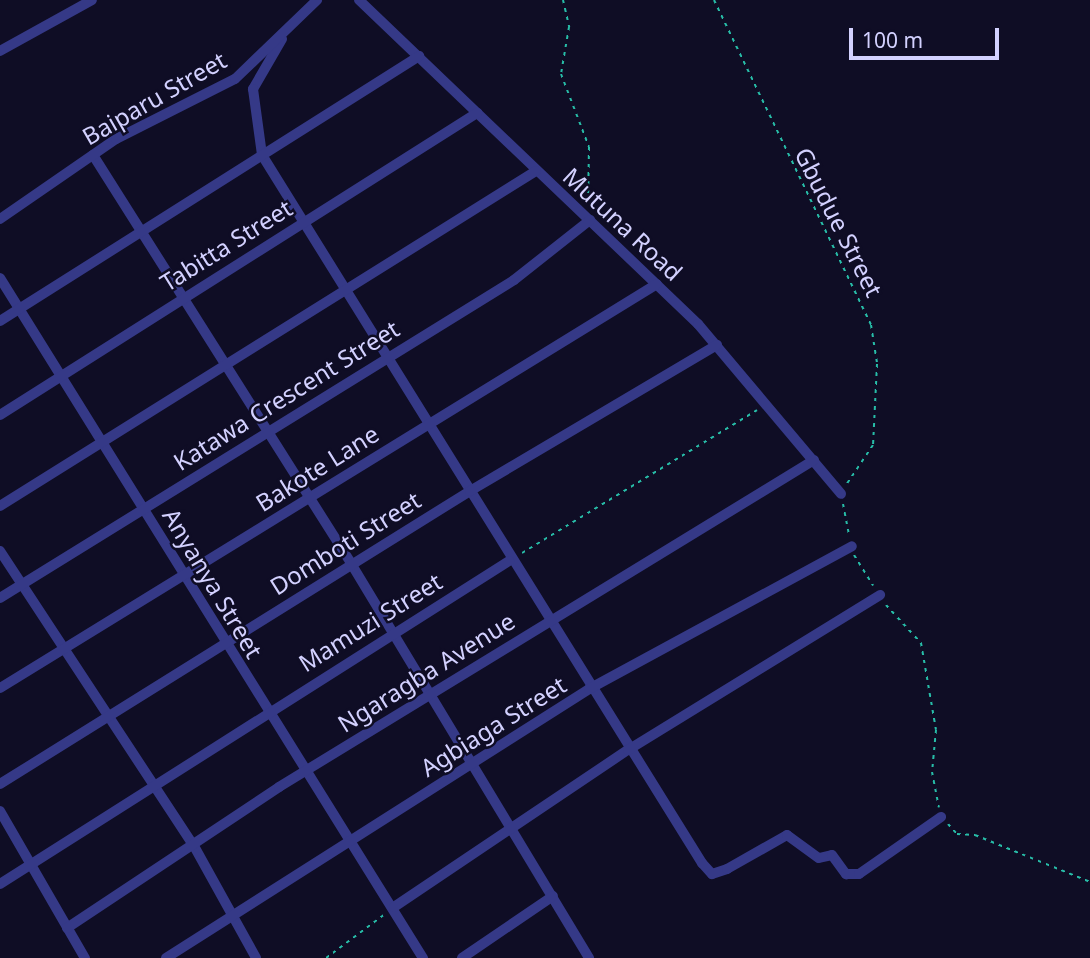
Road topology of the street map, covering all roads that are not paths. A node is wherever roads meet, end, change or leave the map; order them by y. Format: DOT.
graph roads {
  1 [pos="92,0"];
  2 [pos="317,0"];
  3 [pos="359,0"];
  4 [pos="282,39"];
  5 [pos="0,51"];
  6 [pos="419,56"];
  7 [pos="477,113"];
  8 [pos="93,155"];
  9 [pos="261,155"];
  10 [pos="536,171"];
  11 [pos="587,217"];
  12 [pos="0,219"];
  13 [pos="303,221"];
  14 [pos="144,231"];
  15 [pos="0,278"];
  16 [pos="657,284"];
  17 [pos="348,292"];
  18 [pos="184,296"];
  19 [pos="19,309"];
  20 [pos="0,321"];
  21 [pos="717,345"];
  22 [pos="388,356"];
  23 [pos="227,365"];
  24 [pos="60,377"];
  25 [pos="0,415"];
  26 [pos="429,423"];
  27 [pos="269,431"];
  28 [pos="99,441"];
  29 [pos="814,460"];
  30 [pos="470,491"];
  31 [pos="841,494"];
  32 [pos="310,496"];
  33 [pos="0,506"];
  34 [pos="144,510"];
  35 [pos="852,546"];
  36 [pos="0,551"];
  37 [pos="509,561"];
  38 [pos="352,565"];
  39 [pos="183,574"];
  40 [pos="22,585"];
  41 [pos="880,595"];
  42 [pos="0,598"];
  43 [pos="546,621"];
  44 [pos="391,633"];
  45 [pos="223,643"];
  46 [pos="62,649"];
  47 [pos="0,688"];
  48 [pos="589,689"];
  49 [pos="428,698"];
  50 [pos="267,710"];
  51 [pos="106,715"];
  52 [pos="628,750"];
  53 [pos="472,764"];
  54 [pos="307,771"];
  55 [pos="151,783"];
  56 [pos="0,784"];
  57 [pos="0,811"];
  58 [pos="941,817"];
  59 [pos="513,830"];
  60 [pos="351,841"];
  61 [pos="194,846"];
  62 [pos="30,864"];
  63 [pos="0,884"];
  64 [pos="553,896"];
  65 [pos="394,907"];
  66 [pos="229,918"];
  67 [pos="67,928"];
  68 [pos="78,956"];
  69 [pos="166,958"];
  70 [pos="256,958"];
  71 [pos="423,958"];
  72 [pos="462,958"];
  73 [pos="589,958"];
  1 -- 5 [label="street"];
  2 -- 4 [label="street, Baiparu Street"];
  3 -- 6 [label="street, Mutuna Road"];
  4 -- 8 [label="street, Baiparu Street"];
  4 -- 9 [label="street"];
  6 -- 7 [label="street, Mutuna Road"];
  6 -- 9 [label="street"];
  7 -- 10 [label="street, Mutuna Road"];
  7 -- 13 [label="street, Tabitta Street"];
  8 -- 12 [label="street, Baiparu Street"];
  8 -- 14 [label="street"];
  9 -- 13 [label="street"];
  9 -- 14 [label="street"];
  10 -- 11 [label="street, Mutuna Road"];
  10 -- 17 [label="street"];
  11 -- 16 [label="street, Mutuna Road"];
  11 -- 22 [label="street, Katawa Crescent Street"];
  13 -- 17 [label="street"];
  13 -- 18 [label="street, Tabitta Street"];
  14 -- 18 [label="street"];
  14 -- 19 [label="street"];
  15 -- 19 [label="street, Anyanya Street"];
  16 -- 21 [label="street, Mutuna Road"];
  16 -- 26 [label="street, Bakote Lane"];
  17 -- 22 [label="street"];
  17 -- 23 [label="street"];
  18 -- 23 [label="street"];
  18 -- 24 [label="street, Tabitta Street"];
  19 -- 20 [label="street"];
  19 -- 24 [label="street, Anyanya Street"];
  21 -- 29 [label="street, Mutuna Road"];
  21 -- 30 [label="street, Domboti Street"];
  22 -- 26 [label="street"];
  22 -- 27 [label="street, Katawa Crescent Street"];
  23 -- 27 [label="street"];
  23 -- 28 [label="street"];
  24 -- 25 [label="street, Tabitta Street"];
  24 -- 28 [label="street, Anyanya Street"];
  26 -- 30 [label="street"];
  26 -- 32 [label="street, Bakote Lane"];
  27 -- 32 [label="street"];
  27 -- 34 [label="street, Katawa Crescent Street"];
  28 -- 33 [label="street"];
  28 -- 34 [label="street, Anyanya Street"];
  29 -- 31 [label="street, Mutuna Road"];
  29 -- 43 [label="street, Ngaragba Avenue"];
  30 -- 37 [label="street"];
  30 -- 38 [label="street, Domboti Street"];
  32 -- 38 [label="street"];
  32 -- 39 [label="street, Bakote Lane"];
  34 -- 39 [label="street, Anyanya Street"];
  34 -- 40 [label="street, Katawa Crescent Street"];
  35 -- 48 [label="street, Agbiaga Street"];
  36 -- 40 [label="street"];
  37 -- 43 [label="street"];
  37 -- 44 [label="street, Mamuzi Street"];
  38 -- 44 [label="street"];
  38 -- 45 [label="street, Domboti Street"];
  39 -- 45 [label="street, Anyanya Street"];
  39 -- 46 [label="street, Bakote Lane"];
  40 -- 42 [label="street, Katawa Crescent Street"];
  40 -- 46 [label="street"];
  41 -- 52 [label="street"];
  43 -- 48 [label="street"];
  43 -- 49 [label="street, Ngaragba Avenue"];
  44 -- 49 [label="street"];
  44 -- 50 [label="street, Mamuzi Street"];
  45 -- 50 [label="street, Anyanya Street"];
  45 -- 51 [label="street, Domboti Street"];
  46 -- 47 [label="street, Bakote Lane"];
  46 -- 51 [label="street"];
  48 -- 52 [label="street"];
  48 -- 53 [label="street, Agbiaga Street"];
  49 -- 53 [label="street"];
  49 -- 54 [label="street, Ngaragba Avenue"];
  50 -- 54 [label="street, Anyanya Street"];
  50 -- 55 [label="street, Mamuzi Street"];
  51 -- 55 [label="street"];
  51 -- 56 [label="street, Domboti Street"];
  52 -- 58 [label="street"];
  52 -- 59 [label="street"];
  53 -- 59 [label="street"];
  53 -- 60 [label="street, Agbiaga Street"];
  54 -- 60 [label="street, Anyanya Street"];
  54 -- 61 [label="street, Ngaragba Avenue"];
  55 -- 61 [label="street"];
  55 -- 62 [label="street, Mamuzi Street"];
  57 -- 62 [label="street"];
  59 -- 64 [label="street"];
  59 -- 65 [label="street"];
  60 -- 65 [label="street, Anyanya Street"];
  60 -- 66 [label="street, Agbiaga Street"];
  61 -- 66 [label="street"];
  61 -- 67 [label="street, Ngaragba Avenue"];
  62 -- 63 [label="street, Mamuzi Street"];
  62 -- 67 [label="street"];
  64 -- 72 [label="street"];
  64 -- 73 [label="street"];
  65 -- 71 [label="street, Anyanya Street"];
  66 -- 69 [label="street, Agbiaga Street"];
  66 -- 70 [label="street"];
  67 -- 68 [label="street"];
}
